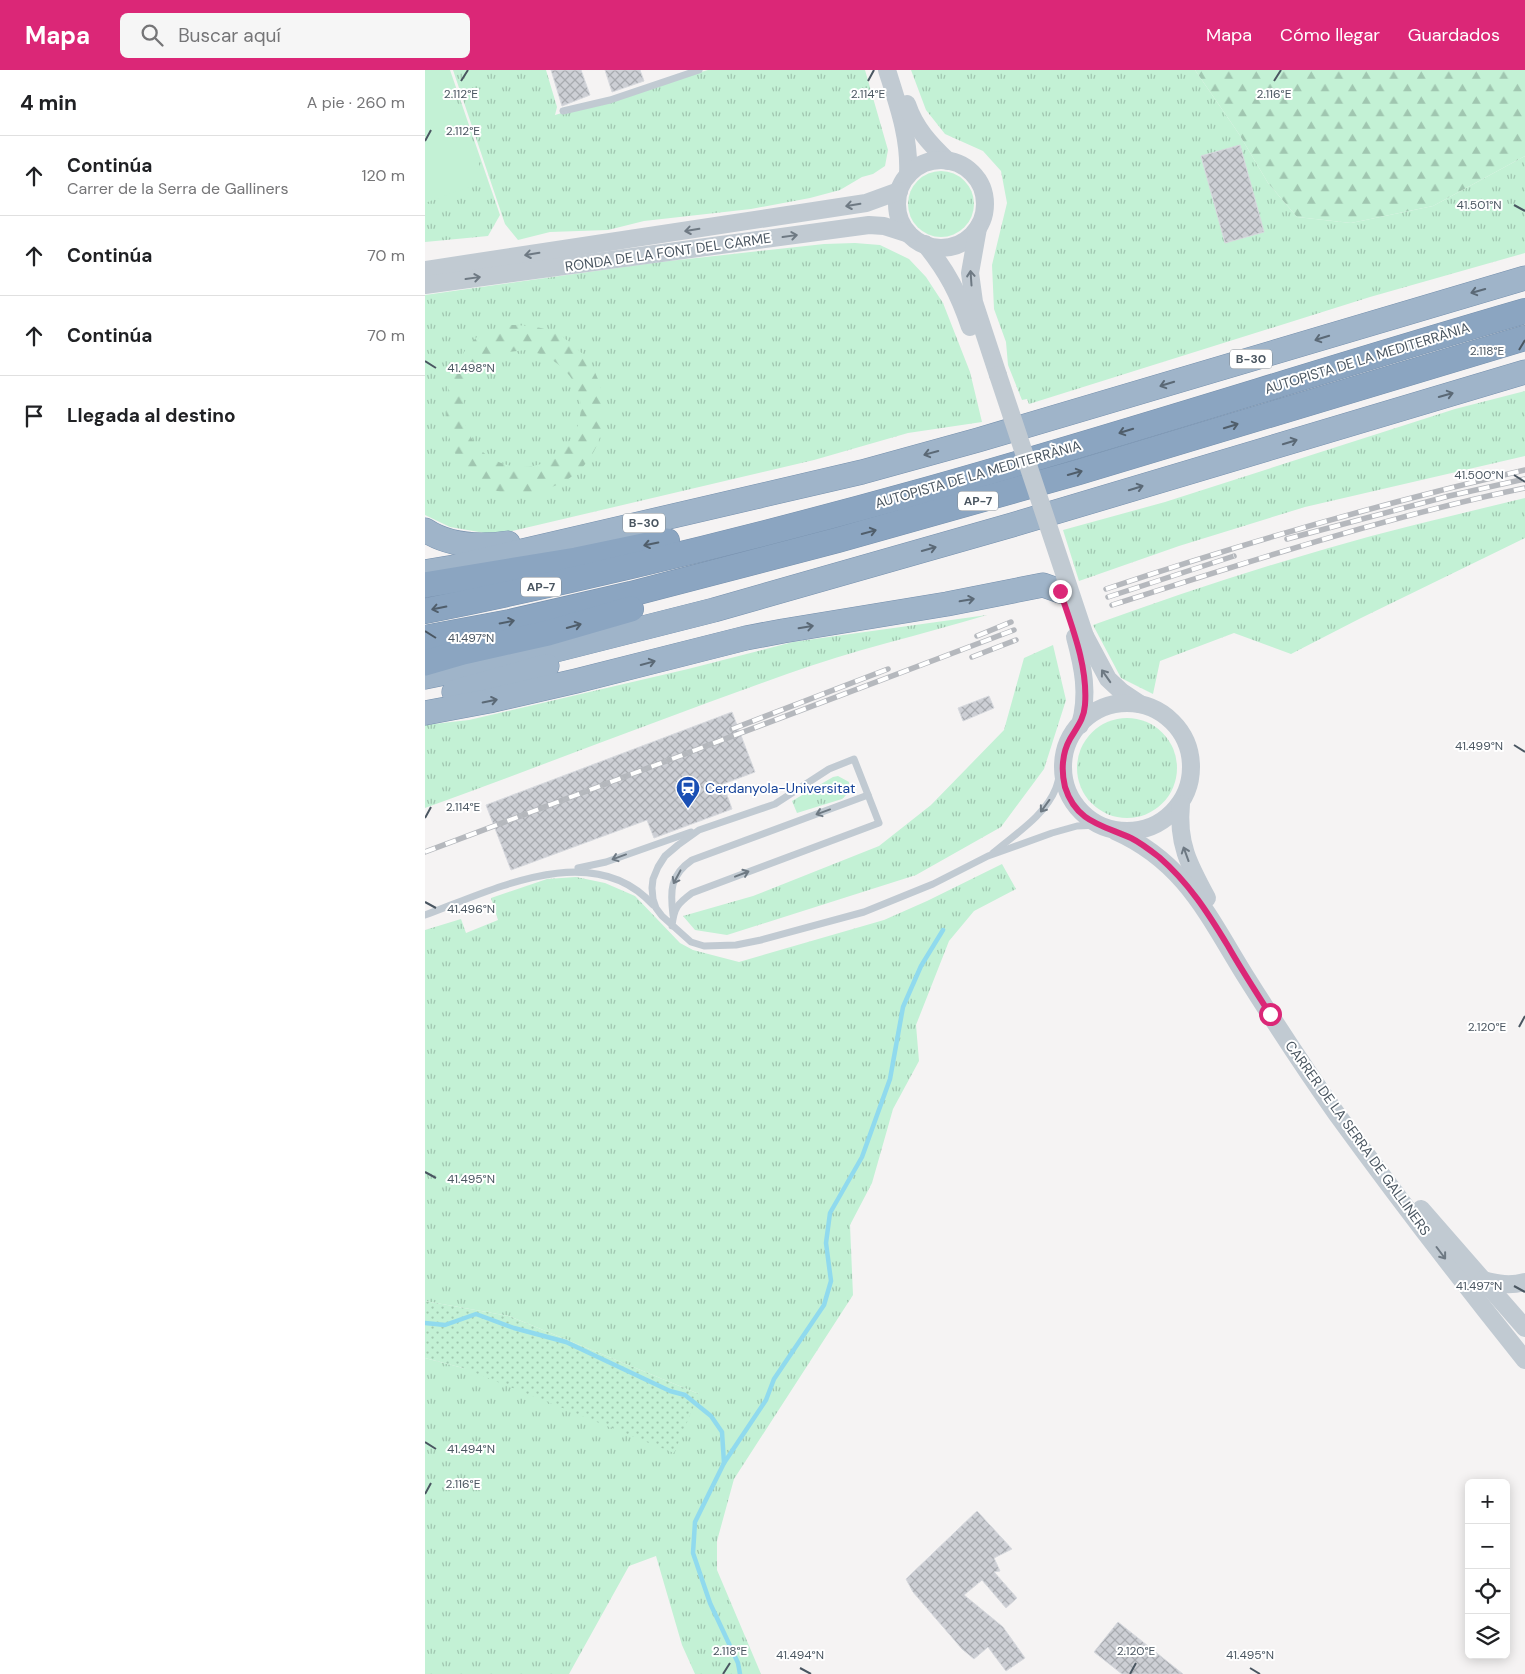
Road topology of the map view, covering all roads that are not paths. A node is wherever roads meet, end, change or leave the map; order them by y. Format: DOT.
graph roads {
  1 [pos="699,70"];
  2 [pos="887,70"];
  3 [pos="895,70"];
  4 [pos="563,111"];
  5 [pos="948,161"];
  6 [pos="908,175"];
  7 [pos="899,191"];
  8 [pos="978,228"];
  9 [pos="909,234"];
  10 [pos="925,244"];
  11 [pos="425,270"];
  12 [pos="1525,278"];
  13 [pos="425,285"];
  14 [pos="1525,311"];
  15 [pos="1525,338"];
  16 [pos="1525,372"];
  17 [pos="993,377"];
  18 [pos="862,472"];
  19 [pos="803,523"];
  20 [pos="425,530"];
  21 [pos="838,540"];
  22 [pos="425,572"];
  23 [pos="425,585"];
  24 [pos="1060,591"];
  25 [pos="714,610"];
  26 [pos="425,611"];
  27 [pos="1080,636"];
  28 [pos="425,638"];
  29 [pos="425,663"];
  30 [pos="425,677"];
  31 [pos="425,698"];
  32 [pos="1140,704"];
  33 [pos="425,713"];
  34 [pos="1080,724"];
  35 [pos="1063,761"];
  36 [pos="868,795"];
  37 [pos="1181,804"];
  38 [pos="1107,828"];
  39 [pos="699,830"];
  40 [pos="989,856"];
  41 [pos="567,871"];
  42 [pos="656,908"];
  43 [pos="425,915"];
  44 [pos="673,915"];
  45 [pos="671,926"];
  46 [pos="1483,1280"];
  47 [pos="1525,1282"];
  48 [pos="1477,1300"];
  49 [pos="1525,1325"];
  50 [pos="1525,1360"];
  1 -- 4 [label="lane"];
  2 -- 6 [label="street"];
  3 -- 5 [label="street"];
  5 -- 6 [label="street"];
  5 -- 8 [label="street"];
  6 -- 7 [label="street"];
  7 -- 9 [label="street"];
  7 -- 11 [label="street, RONDA DE LA FONT DEL CARME, one-way"];
  8 -- 10 [label="street"];
  17 -- 8 [label="street, one-way"];
  9 -- 10 [label="street"];
  13 -- 9 [label="street, RONDA DE LA FONT DEL CARME, one-way"];
  10 -- 17 [label="street"];
  12 -- 18 [label="highway, B-30, one-way"];
  14 -- 19 [label="highway, AUTOPISTA DE LA MEDITERRÀNIA / AP-7, one-way"];
  21 -- 15 [label="highway, AUTOPISTA DE LA MEDITERRÀNIA / AP-7, one-way"];
  25 -- 16 [label="highway, one-way"];
  17 -- 24 [label="street"];
  17 -- 27 [label="street, bridge"];
  18 -- 20 [label="highway"];
  18 -- 22 [label="highway, B-30"];
  19 -- 23 [label="highway, one-way"];
  19 -- 26 [label="highway, AUTOPISTA DE LA MEDITERRÀNIA / AP-7, one-way"];
  28 -- 21 [label="highway, AUTOPISTA DE LA MEDITERRÀNIA / AP-7, one-way"];
  29 -- 21 [label="highway, one-way"];
  24 -- 27 [label="street"];
  33 -- 24 [label="highway, one-way"];
  25 -- 30 [label="highway"];
  25 -- 31 [label="highway"];
  32 -- 27 [label="street, one-way"];
  27 -- 34 [label="street"];
  32 -- 34 [label="street"];
  32 -- 37 [label="street"];
  34 -- 35 [label="street"];
  35 -- 38 [label="street"];
  35 -- 40 [label="lane, one-way"];
  36 -- 39 [label="lane"];
  36 -- 44 [label="lane, one-way"];
  44 -- 36 [label="lane, one-way"];
  37 -- 38 [label="street"];
  46 -- 37 [label="street, CARRER DE LA SERRA DE GALLINERS, one-way"];
  38 -- 40 [label="lane"];
  38 -- 48 [label="street, CARRER DE LA SERRA DE GALLINERS, one-way"];
  39 -- 41 [label="lane, one-way"];
  39 -- 42 [label="lane"];
  40 -- 45 [label="lane"];
  41 -- 42 [label="lane"];
  41 -- 43 [label="lane"];
  42 -- 45 [label="lane"];
  44 -- 45 [label="lane"];
  46 -- 47 [label="street"];
  46 -- 49 [label="street, CARRER DE LA SERRA DE GALLINERS"];
  48 -- 49 [label="street"];
  48 -- 50 [label="street, CARRER DE LA SERRA DE GALLINERS"];
}
